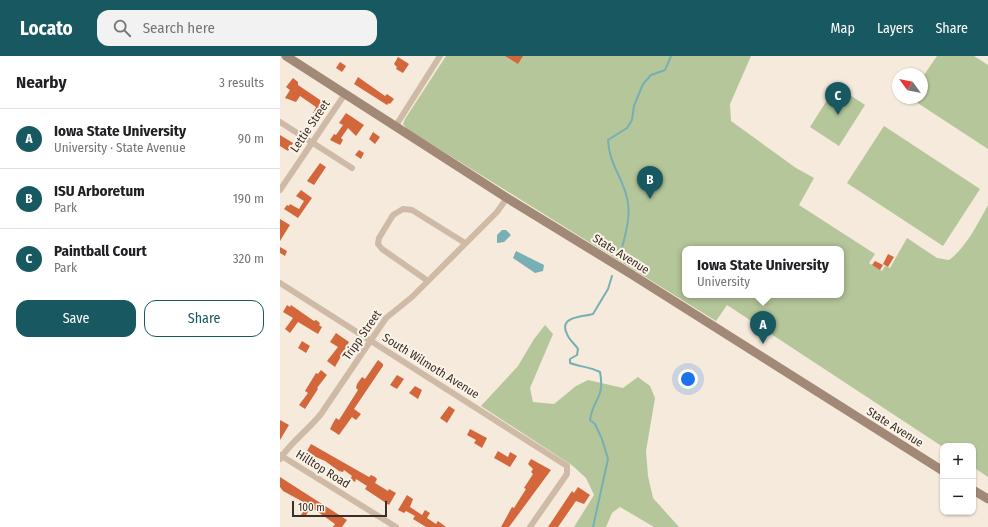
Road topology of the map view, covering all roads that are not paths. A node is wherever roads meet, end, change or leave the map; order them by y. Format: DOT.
graph roads {
  1 [pos="286,56"];
  2 [pos="440,56"];
  3 [pos="345,94"];
  4 [pos="280,122"];
  5 [pos="395,127"];
  6 [pos="312,143"];
  7 [pos="352,168"];
  8 [pos="280,190"];
  9 [pos="507,198"];
  10 [pos="465,243"];
  11 [pos="428,281"];
  12 [pos="280,283"];
  13 [pos="370,340"];
  14 [pos="281,457"];
  15 [pos="940,469"];
  16 [pos="976,492"];
  17 [pos="988,499"];
  18 [pos="396,527"];
  19 [pos="530,527"];
  1 -- 3 [label="street, State Avenue"];
  2 -- 5 [label="street"];
  3 -- 5 [label="street, State Avenue"];
  3 -- 6 [label="street, Lettie Street"];
  4 -- 6 [label="street"];
  5 -- 9 [label="street, State Avenue"];
  6 -- 7 [label="street"];
  6 -- 8 [label="street, Lettie Street"];
  9 -- 10 [label="street, Tripp Street"];
  9 -- 15 [label="street, State Avenue"];
  10 -- 11 [label="street, Tripp Street"];
  10 -- 11 [label="street"];
  11 -- 13 [label="street, Tripp Street"];
  12 -- 13 [label="street, South Wilmoth Avenue"];
  13 -- 14 [label="street, Tripp Street"];
  13 -- 19 [label="street, South Wilmoth Avenue"];
  14 -- 18 [label="street, Hilltop Road"];
  16 -- 17 [label="street"];
}
